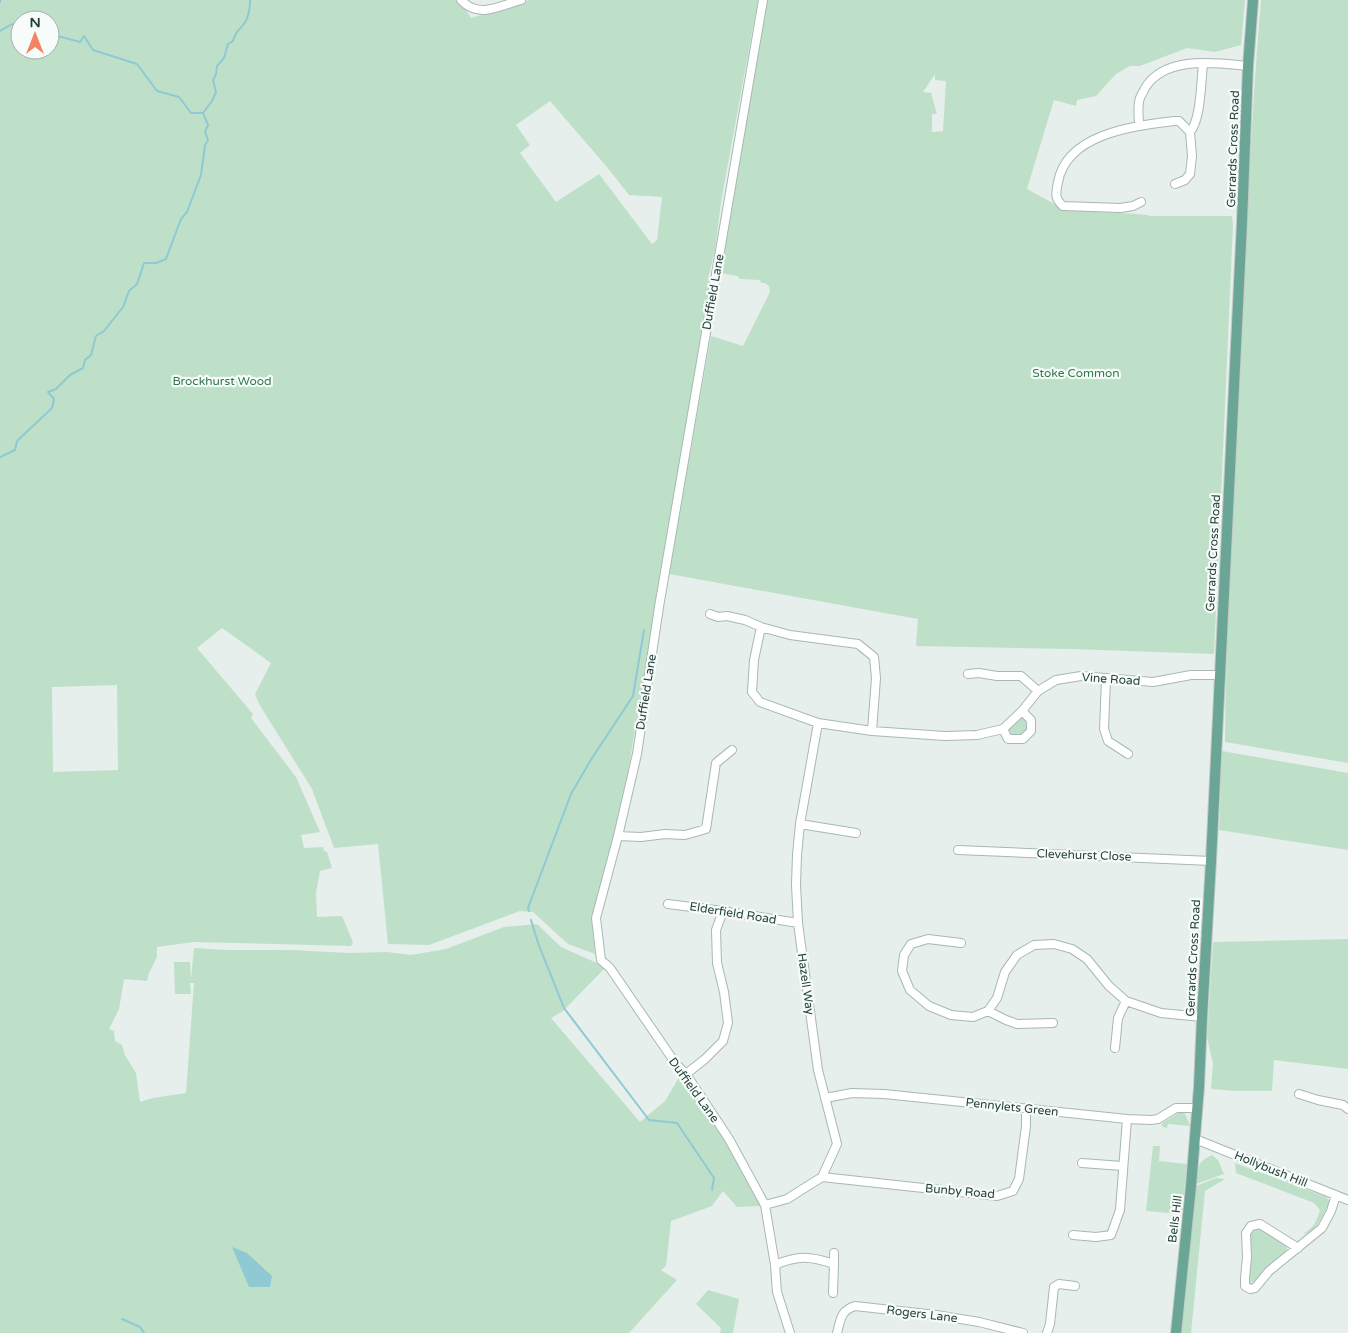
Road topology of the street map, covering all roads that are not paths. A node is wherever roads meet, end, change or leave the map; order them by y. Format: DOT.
graph roads {
  1 [pos="461,0"];
  2 [pos="521,0"];
  3 [pos="763,0"];
  4 [pos="1253,0"];
  5 [pos="1203,64"];
  6 [pos="1248,66"];
  7 [pos="1139,125"];
  8 [pos="1190,132"];
  9 [pos="1175,184"];
  10 [pos="1141,202"];
  11 [pos="710,614"];
  12 [pos="762,627"];
  13 [pos="968,674"];
  14 [pos="1220,675"];
  15 [pos="1106,679"];
  16 [pos="1038,691"];
  17 [pos="1022,711"];
  18 [pos="818,723"];
  19 [pos="1003,729"];
  20 [pos="872,731"];
  21 [pos="732,750"];
  22 [pos="1128,754"];
  23 [pos="800,824"];
  24 [pos="856,832"];
  25 [pos="618,836"];
  26 [pos="958,850"];
  27 [pos="1211,861"];
  28 [pos="668,904"];
  29 [pos="723,910"];
  30 [pos="798,923"];
  31 [pos="961,943"];
  32 [pos="1126,1001"];
  33 [pos="988,1011"];
  34 [pos="1202,1017"];
  35 [pos="1053,1023"];
  36 [pos="1115,1048"];
  37 [pos="686,1074"];
  38 [pos="1299,1094"];
  39 [pos="825,1098"];
  40 [pos="1026,1108"];
  41 [pos="1198,1108"];
  42 [pos="1348,1109"];
  43 [pos="1127,1119"];
  44 [pos="1195,1139"];
  45 [pos="1082,1163"];
  46 [pos="1122,1166"];
  47 [pos="822,1177"];
  48 [pos="1336,1195"];
  49 [pos="1348,1200"];
  50 [pos="765,1205"];
  51 [pos="1073,1235"];
  52 [pos="1298,1248"];
  53 [pos="834,1254"];
  54 [pos="834,1264"];
  55 [pos="775,1265"];
  56 [pos="1075,1286"];
  57 [pos="833,1293"];
  58 [pos="790,1333"];
  59 [pos="837,1333"];
  60 [pos="1023,1333"];
  61 [pos="1047,1333"];
  62 [pos="1176,1333"];
  1 -- 2 [label="street"];
  3 -- 25 [label="street, Duffield Lane"];
  4 -- 6 [label="main road, Gerrards Cross Road"];
  5 -- 6 [label="street"];
  5 -- 7 [label="street"];
  5 -- 8 [label="street"];
  6 -- 14 [label="main road, Gerrards Cross Road"];
  7 -- 8 [label="street"];
  7 -- 10 [label="street"];
  8 -- 9 [label="street"];
  11 -- 12 [label="street"];
  12 -- 18 [label="street"];
  12 -- 20 [label="street"];
  13 -- 16 [label="street"];
  14 -- 15 [label="street, Vine Road"];
  14 -- 27 [label="main road, Gerrards Cross Road"];
  15 -- 16 [label="street, Vine Road"];
  15 -- 22 [label="street"];
  16 -- 17 [label="street, Vine Road"];
  17 -- 19 [label="street, Vine Road"];
  17 -- 19 [label="street"];
  18 -- 20 [label="street"];
  18 -- 23 [label="street, Hazell Way"];
  19 -- 20 [label="street"];
  21 -- 25 [label="street"];
  23 -- 24 [label="street"];
  23 -- 30 [label="street, Hazell Way"];
  25 -- 37 [label="street, Duffield Lane"];
  26 -- 27 [label="street, Clevehurst Close"];
  27 -- 34 [label="main road, Gerrards Cross Road"];
  28 -- 29 [label="street, Elderfield Road"];
  29 -- 30 [label="street, Elderfield Road"];
  29 -- 37 [label="street"];
  30 -- 39 [label="street, Hazell Way"];
  31 -- 33 [label="street"];
  32 -- 33 [label="street"];
  32 -- 34 [label="street"];
  32 -- 36 [label="street"];
  33 -- 35 [label="street"];
  34 -- 41 [label="main road, Gerrards Cross Road"];
  37 -- 50 [label="street, Duffield Lane"];
  38 -- 42 [label="street"];
  39 -- 40 [label="street, Pennylets Green"];
  39 -- 47 [label="street, Hazell Way"];
  40 -- 43 [label="street, Pennylets Green"];
  40 -- 47 [label="street, Bunby Road"];
  41 -- 43 [label="street, Pennylets Green"];
  41 -- 44 [label="main road, Bells Hill"];
  43 -- 46 [label="street"];
  44 -- 48 [label="street, Hollybush Hill"];
  44 -- 62 [label="main road, Bells Hill"];
  45 -- 46 [label="street"];
  46 -- 51 [label="street"];
  47 -- 50 [label="street"];
  48 -- 49 [label="street, Hollybush Hill"];
  48 -- 52 [label="street"];
  50 -- 55 [label="street, Duffield Lane"];
  52 -- 52 [label="street"];
  53 -- 54 [label="street"];
  54 -- 55 [label="street"];
  54 -- 57 [label="street"];
  55 -- 58 [label="street, Duffield Lane"];
  56 -- 61 [label="street"];
  59 -- 60 [label="street, Rogers Lane"];
}
